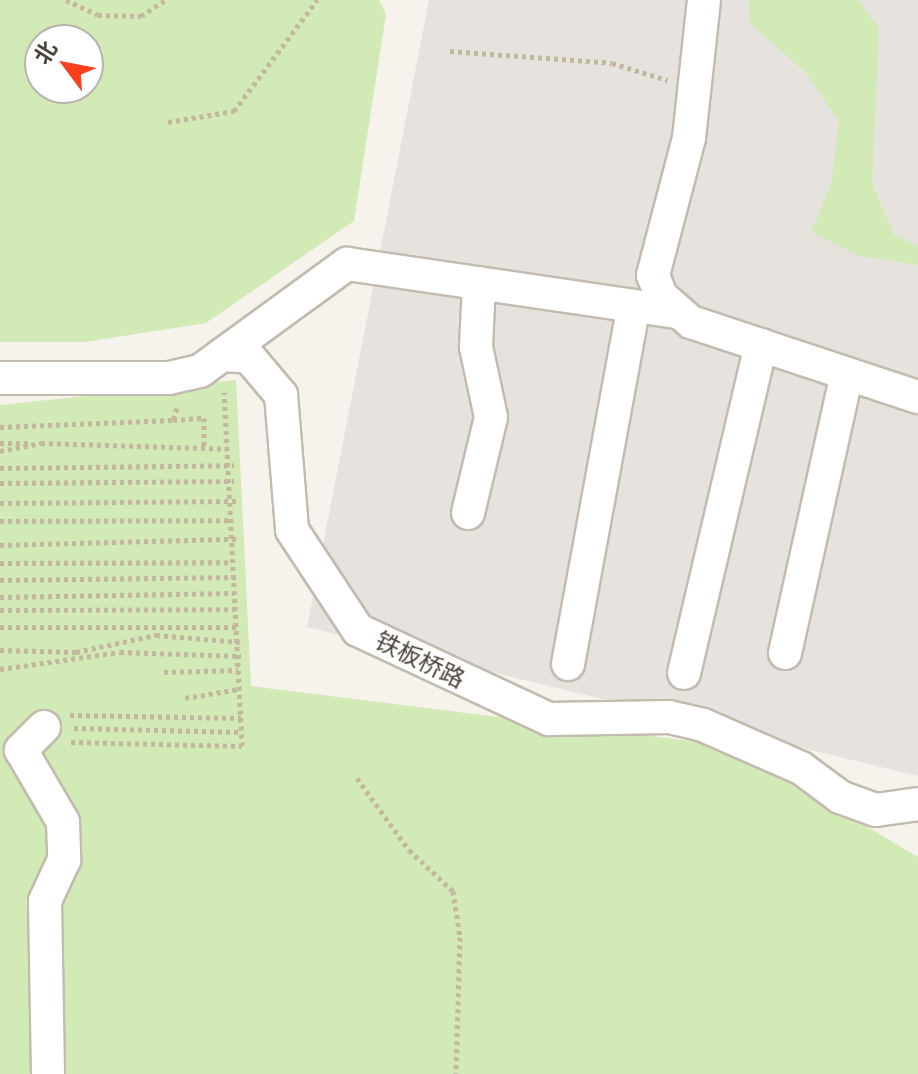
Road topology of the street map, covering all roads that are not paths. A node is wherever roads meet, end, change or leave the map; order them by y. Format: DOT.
graph roads {
  1 [pos="704,0"];
  2 [pos="479,283"];
  3 [pos="634,306"];
  4 [pos="676,312"];
  5 [pos="761,345"];
  6 [pos="222,355"];
  7 [pos="847,374"];
  8 [pos="0,378"];
  9 [pos="918,397"];
  10 [pos="468,513"];
  11 [pos="785,653"];
  12 [pos="568,664"];
  13 [pos="684,673"];
  14 [pos="44,728"];
  15 [pos="918,804"];
  16 [pos="48,1074"];
  1 -- 4 [label="street"];
  2 -- 3 [label="street"];
  2 -- 6 [label="street"];
  2 -- 10 [label="street"];
  3 -- 4 [label="street"];
  3 -- 12 [label="street"];
  4 -- 5 [label="street"];
  5 -- 7 [label="street"];
  5 -- 13 [label="street"];
  6 -- 8 [label="street"];
  6 -- 15 [label="street, 铁板桥路"];
  7 -- 9 [label="street"];
  7 -- 11 [label="street"];
  14 -- 16 [label="street"];
}
